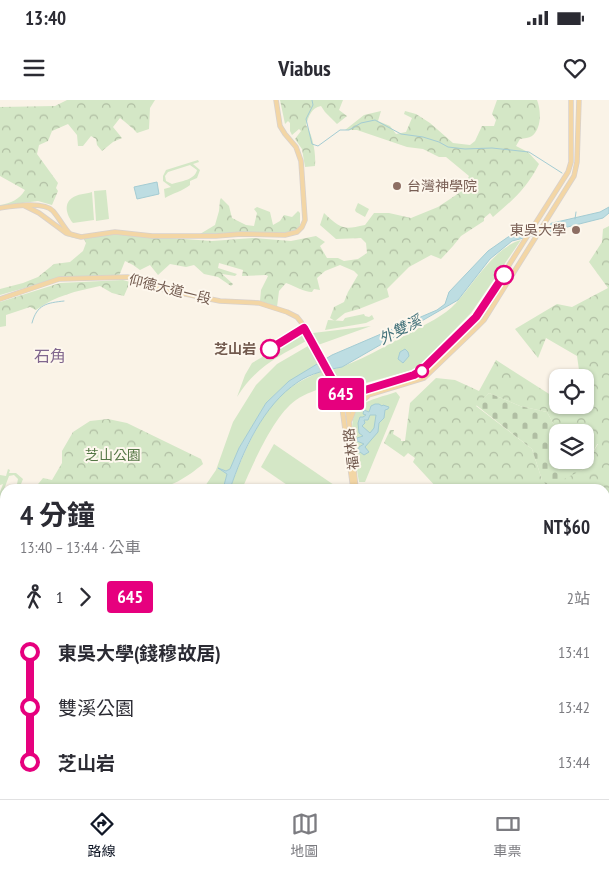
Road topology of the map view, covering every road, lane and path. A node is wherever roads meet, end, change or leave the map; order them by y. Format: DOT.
graph roads {
  1 [pos="276,100"];
  2 [pos="572,100"];
  3 [pos="578,100"];
  4 [pos="25,206"];
  5 [pos="0,208"];
  6 [pos="72,235"];
  7 [pos="0,299"];
  8 [pos="312,344"];
  9 [pos="335,385"];
  10 [pos="364,389"];
  11 [pos="370,395"];
  12 [pos="342,400"];
  13 [pos="348,425"];
  14 [pos="354,484"];
  15 [pos="354,484"];
  1 -- 6 [label="main road"];
  2 -- 10 [label="main road"];
  3 -- 11 [label="main road"];
  4 -- 5 [label="main road"];
  4 -- 6 [label="main road"];
  4 -- 6 [label="main road"];
  7 -- 8 [label="main road, 仰德大道一段"];
  8 -- 9 [label="main road, 福林路"];
  9 -- 10 [label="main road"];
  9 -- 12 [label="main road, 福林路"];
  10 -- 12 [label="main road"];
  11 -- 12 [label="main road"];
  11 -- 13 [label="main road"];
  12 -- 13 [label="main road, 福林路"];
  12 -- 14 [label="main road, 福林路"];
  13 -- 15 [label="main road, 福林路"];
}
